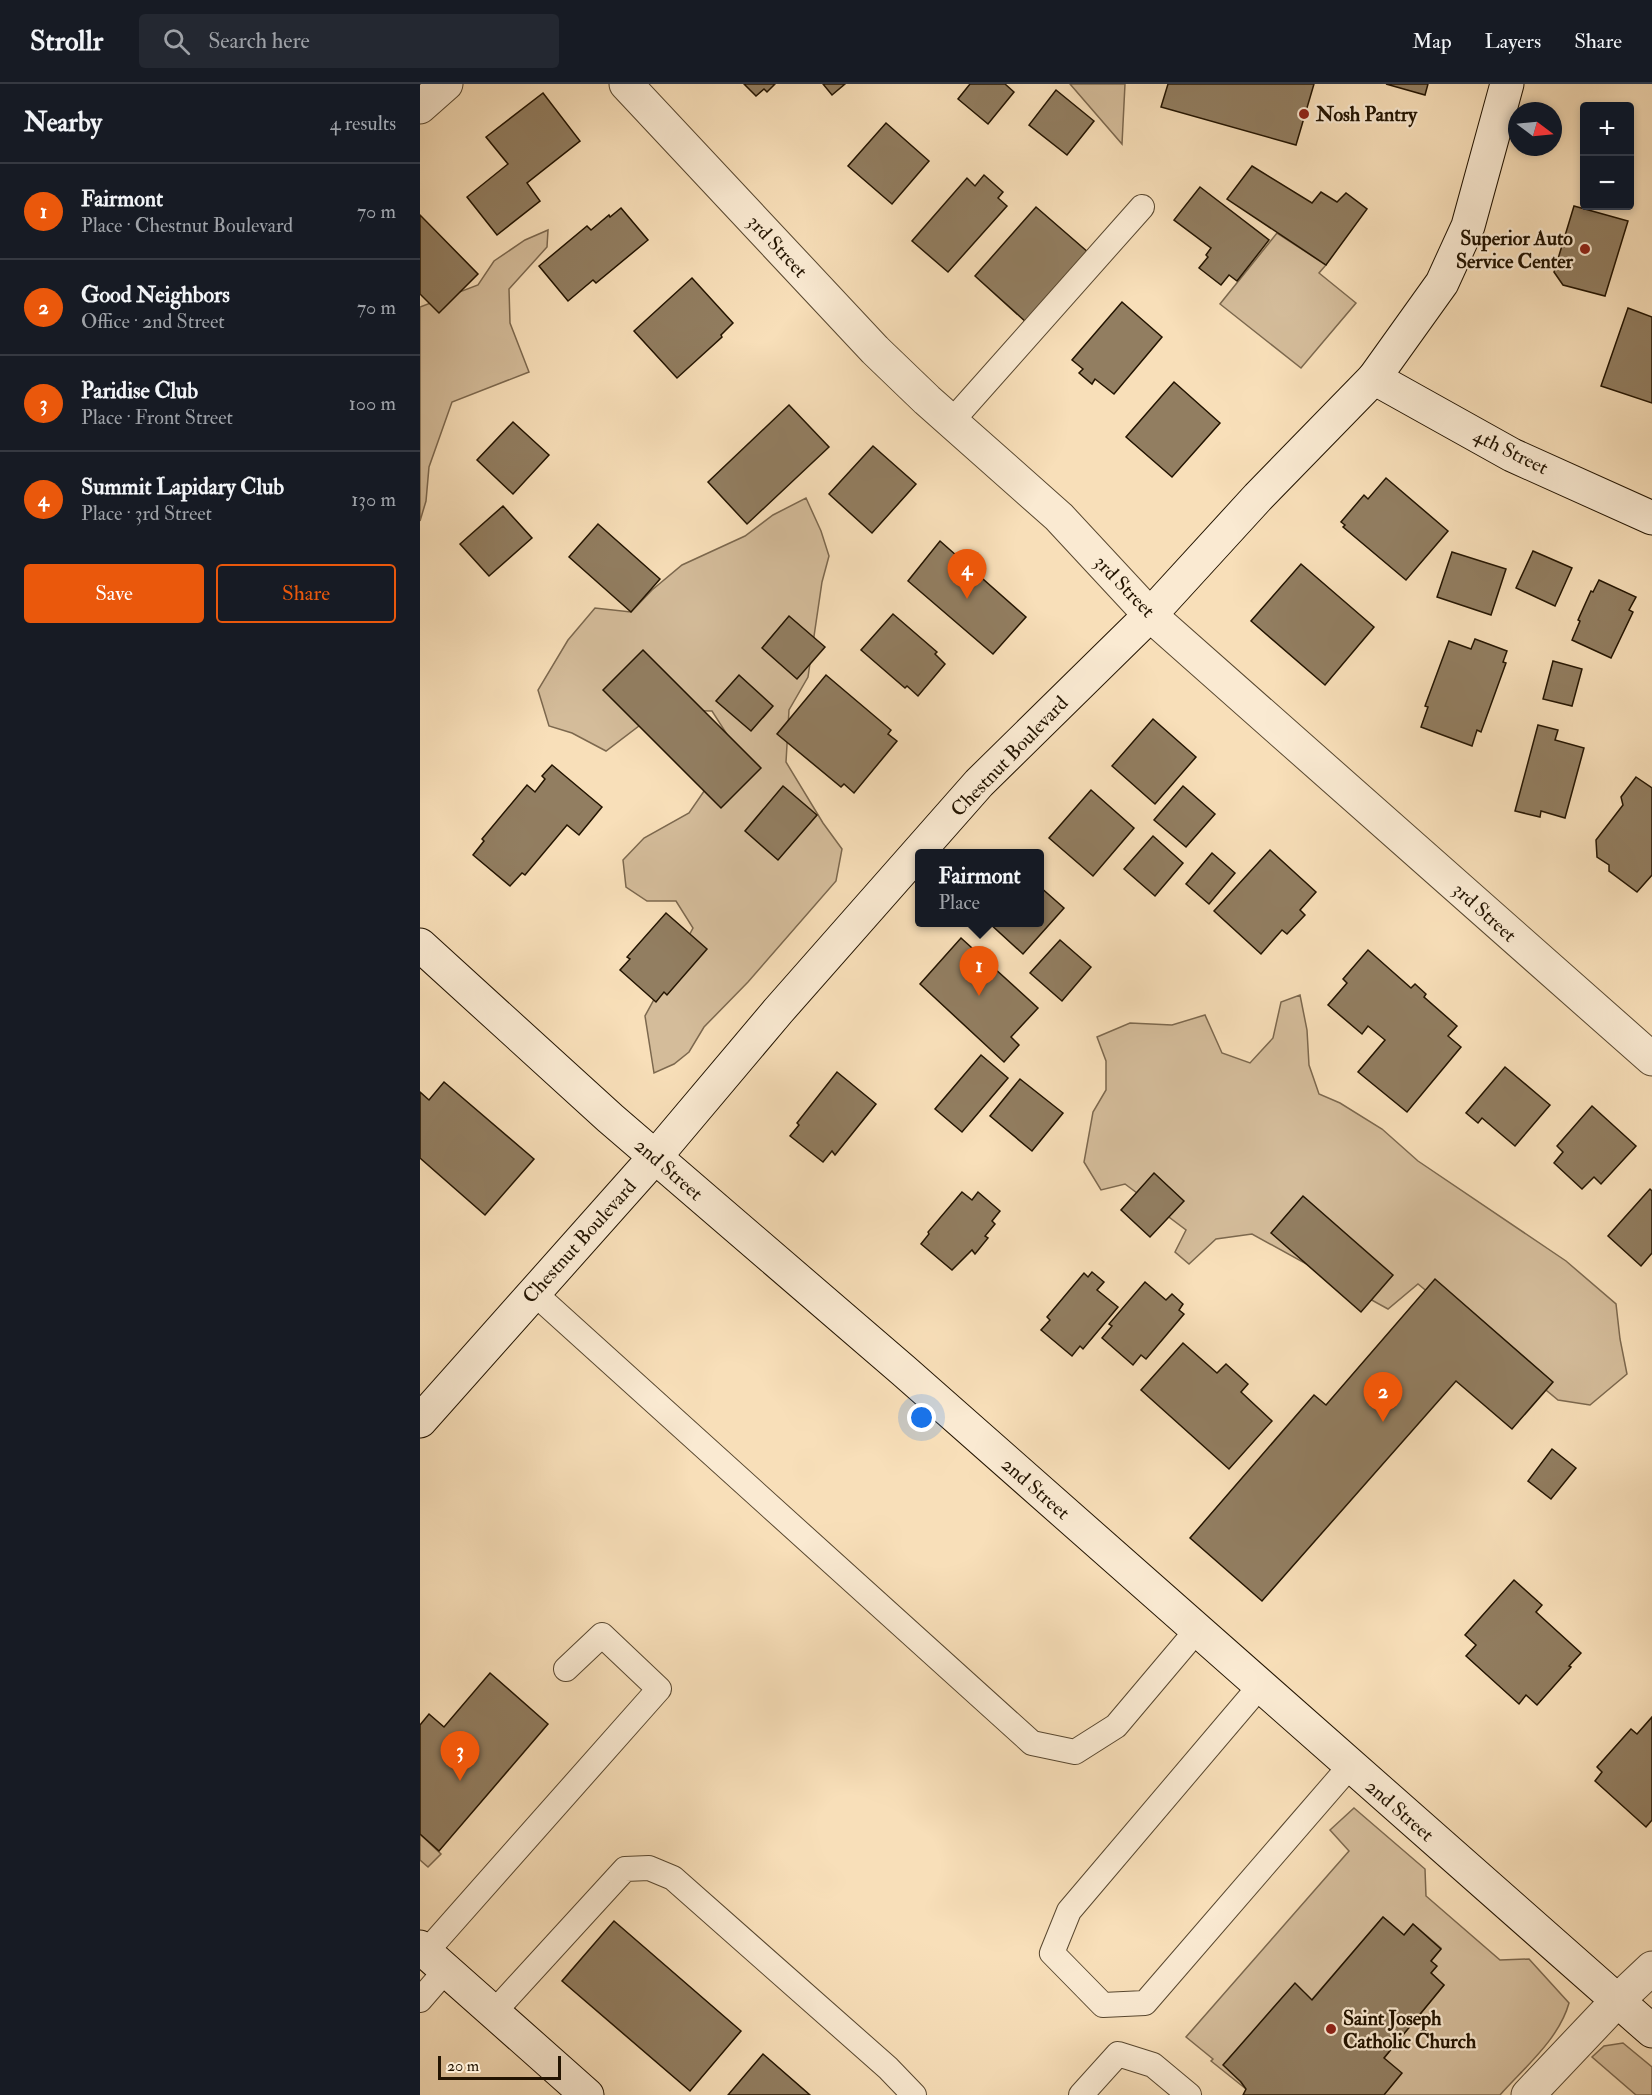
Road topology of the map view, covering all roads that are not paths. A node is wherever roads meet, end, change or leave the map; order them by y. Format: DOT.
graph roads {
  1 [pos="446,84"];
  2 [pos="626,84"];
  3 [pos="1507,84"];
  4 [pos="420,107"];
  5 [pos="1142,207"];
  6 [pos="1374,378"];
  7 [pos="951,422"];
  8 [pos="1652,518"];
  9 [pos="1150,615"];
  10 [pos="921,849"];
  11 [pos="915,856"];
  12 [pos="420,945"];
  13 [pos="1652,1059"];
  14 [pos="655,1157"];
  15 [pos="533,1292"];
  16 [pos="420,1420"];
  17 [pos="1197,1630"];
  18 [pos="566,1669"];
  19 [pos="1260,1686"];
  20 [pos="1350,1766"];
  21 [pos="431,1956"];
  22 [pos="1652,1968"];
  23 [pos="420,2000"];
  24 [pos="1617,2001"];
  25 [pos="495,2012"];
  26 [pos="1652,2031"];
  27 [pos="587,2095"];
  28 [pos="914,2095"];
  29 [pos="1081,2095"];
  30 [pos="1189,2095"];
  31 [pos="1528,2095"];
  1 -- 4 [label="street"];
  2 -- 7 [label="street, 3rd Street"];
  3 -- 6 [label="street, Chestnut Boulevard"];
  5 -- 7 [label="lane"];
  6 -- 8 [label="street, 4th Street"];
  6 -- 9 [label="street, Chestnut Boulevard"];
  7 -- 9 [label="street, 3rd Street"];
  9 -- 10 [label="street, Chestnut Boulevard"];
  9 -- 13 [label="street, 3rd Street"];
  11 -- 14 [label="street, Chestnut Boulevard"];
  12 -- 14 [label="street, 2nd Street"];
  14 -- 15 [label="street, Chestnut Boulevard"];
  14 -- 17 [label="street, 2nd Street"];
  15 -- 16 [label="street, Chestnut Boulevard"];
  15 -- 17 [label="lane"];
  17 -- 19 [label="street, 2nd Street"];
  18 -- 21 [label="lane"];
  19 -- 20 [label="street, 2nd Street"];
  19 -- 20 [label="lane"];
  20 -- 24 [label="street, 2nd Street"];
  21 -- 23 [label="lane"];
  21 -- 25 [label="street"];
  22 -- 24 [label="street"];
  24 -- 26 [label="street, 2nd Street"];
  24 -- 31 [label="street"];
  25 -- 27 [label="street"];
  25 -- 28 [label="lane"];
  29 -- 30 [label="lane"];
}
